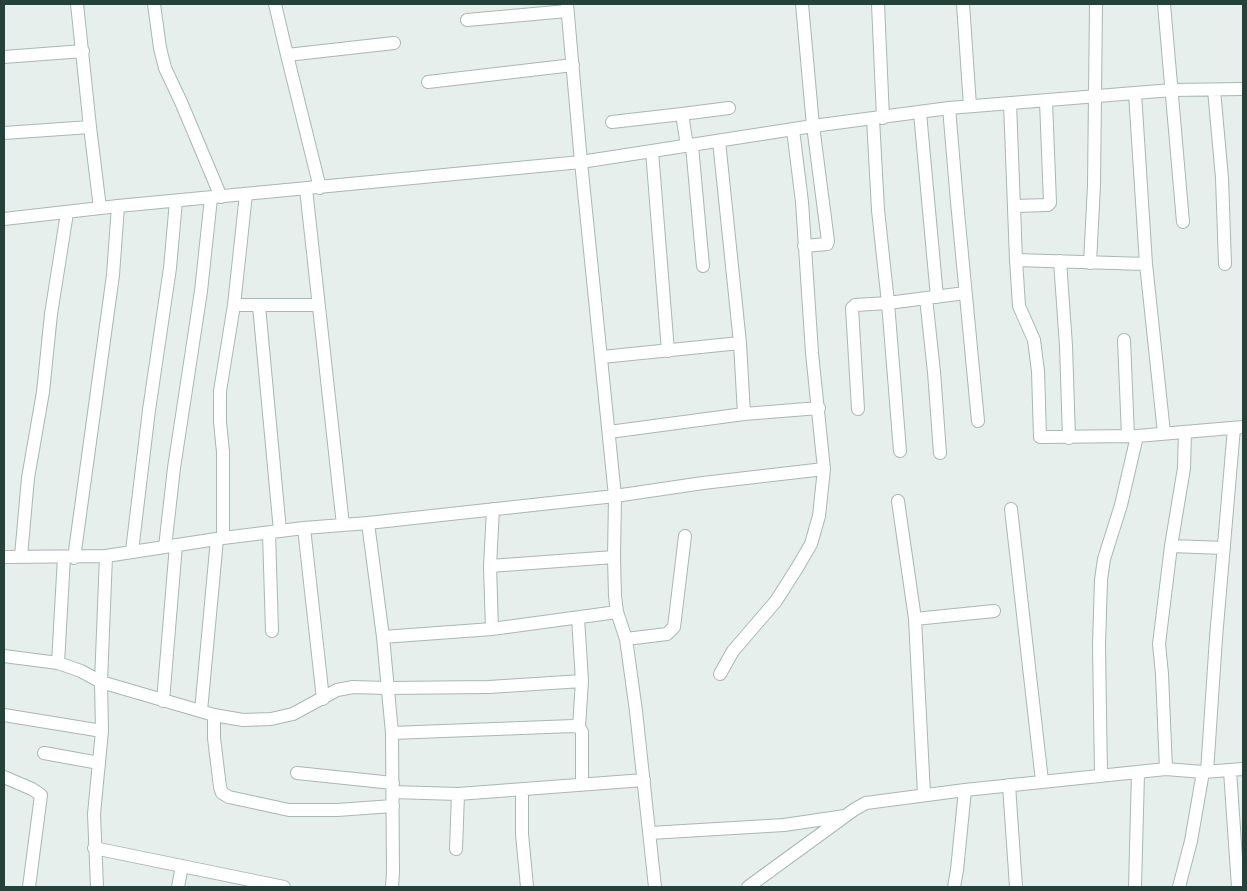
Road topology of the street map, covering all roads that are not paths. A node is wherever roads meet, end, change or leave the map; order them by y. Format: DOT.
graph roads {
  1 [pos="77,4"];
  2 [pos="154,4"];
  3 [pos="275,4"];
  4 [pos="802,4"];
  5 [pos="878,4"];
  6 [pos="963,4"];
  7 [pos="1096,4"];
  8 [pos="1164,4"];
  9 [pos="567,7"];
  10 [pos="467,20"];
  11 [pos="394,43"];
  12 [pos="83,52"];
  13 [pos="286,55"];
  14 [pos="4,57"];
  15 [pos="573,65"];
  16 [pos="428,82"];
  17 [pos="1243,89"];
  18 [pos="1172,90"];
  19 [pos="1214,90"];
  20 [pos="1135,93"];
  21 [pos="1095,97"];
  22 [pos="1046,101"];
  23 [pos="1010,103"];
  24 [pos="970,106"];
  25 [pos="729,108"];
  26 [pos="949,108"];
  27 [pos="920,113"];
  28 [pos="682,114"];
  29 [pos="878,118"];
  30 [pos="612,122"];
  31 [pos="814,126"];
  32 [pos="90,127"];
  33 [pos="793,130"];
  34 [pos="4,133"];
  35 [pos="719,142"];
  36 [pos="689,146"];
  37 [pos="652,152"];
  38 [pos="581,162"];
  39 [pos="320,188"];
  40 [pos="306,189"];
  41 [pos="246,194"];
  42 [pos="216,197"];
  43 [pos="176,201"];
  44 [pos="118,206"];
  45 [pos="1014,206"];
  46 [pos="100,208"];
  47 [pos="67,213"];
  48 [pos="4,219"];
  49 [pos="1183,222"];
  50 [pos="804,246"];
  51 [pos="1016,260"];
  52 [pos="1060,261"];
  53 [pos="1090,263"];
  54 [pos="1146,264"];
  55 [pos="1226,264"];
  56 [pos="703,266"];
  57 [pos="965,294"];
  58 [pos="932,298"];
  59 [pos="888,303"];
  60 [pos="234,305"];
  61 [pos="318,305"];
  62 [pos="259,306"];
  63 [pos="1124,340"];
  64 [pos="740,342"];
  65 [pos="668,351"];
  66 [pos="602,357"];
  67 [pos="819,408"];
  68 [pos="858,409"];
  69 [pos="744,414"];
  70 [pos="978,421"];
  71 [pos="1239,428"];
  72 [pos="609,432"];
  73 [pos="1185,432"];
  74 [pos="1164,433"];
  75 [pos="1132,436"];
  76 [pos="1069,438"];
  77 [pos="900,451"];
  78 [pos="940,453"];
  79 [pos="824,469"];
  80 [pos="615,496"];
  81 [pos="898,501"];
  82 [pos="493,508"];
  83 [pos="1011,509"];
  84 [pos="368,523"];
  85 [pos="343,525"];
  86 [pos="304,528"];
  87 [pos="275,532"];
  88 [pos="685,536"];
  89 [pos="220,539"];
  90 [pos="170,546"];
  91 [pos="1171,546"];
  92 [pos="1224,548"];
  93 [pos="132,551"];
  94 [pos="21,556"];
  95 [pos="106,556"];
  96 [pos="4,557"];
  97 [pos="614,557"];
  98 [pos="69,558"];
  99 [pos="490,566"];
  100 [pos="994,611"];
  101 [pos="617,612"];
  102 [pos="578,618"];
  103 [pos="915,619"];
  104 [pos="492,629"];
  105 [pos="272,631"];
  106 [pos="383,637"];
  107 [pos="626,639"];
  108 [pos="4,656"];
  109 [pos="58,662"];
  110 [pos="720,674"];
  111 [pos="582,681"];
  112 [pos="101,682"];
  113 [pos="387,688"];
  114 [pos="323,699"];
  115 [pos="163,701"];
  116 [pos="202,711"];
  117 [pos="4,715"];
  118 [pos="214,715"];
  119 [pos="579,727"];
  120 [pos="102,731"];
  121 [pos="392,734"];
  122 [pos="44,753"];
  123 [pos="99,763"];
  124 [pos="1166,769"];
  125 [pos="1243,769"];
  126 [pos="1230,771"];
  127 [pos="1138,772"];
  128 [pos="1205,772"];
  129 [pos="297,773"];
  130 [pos="1101,776"];
  131 [pos="4,777"];
  132 [pos="644,780"];
  133 [pos="1042,781"];
  134 [pos="582,784"];
  135 [pos="1009,785"];
  136 [pos="393,787"];
  137 [pos="522,790"];
  138 [pos="965,790"];
  139 [pos="458,794"];
  140 [pos="924,794"];
  141 [pos="393,806"];
  142 [pos="847,815"];
  143 [pos="650,833"];
  144 [pos="94,848"];
  145 [pos="456,849"];
  146 [pos="182,866"];
  147 [pos="29,887"];
  148 [pos="96,887"];
  149 [pos="178,887"];
  150 [pos="284,887"];
  151 [pos="392,887"];
  152 [pos="527,887"];
  153 [pos="655,887"];
  154 [pos="749,887"];
  155 [pos="954,887"];
  156 [pos="1016,887"];
  157 [pos="1135,887"];
  158 [pos="1179,887"];
  159 [pos="1238,887"];
  1 -- 12 [label="street"];
  2 -- 42 [label="street"];
  3 -- 13 [label="street"];
  4 -- 31 [label="street"];
  5 -- 29 [label="street"];
  6 -- 24 [label="street"];
  7 -- 21 [label="street"];
  8 -- 18 [label="street"];
  9 -- 10 [label="street"];
  9 -- 15 [label="street"];
  11 -- 13 [label="street"];
  12 -- 14 [label="street"];
  12 -- 32 [label="street"];
  13 -- 39 [label="street"];
  15 -- 16 [label="street"];
  15 -- 38 [label="street"];
  17 -- 19 [label="street"];
  18 -- 19 [label="street"];
  18 -- 20 [label="street"];
  18 -- 49 [label="street"];
  19 -- 55 [label="street"];
  20 -- 21 [label="street"];
  20 -- 54 [label="street"];
  21 -- 22 [label="street"];
  21 -- 53 [label="street"];
  22 -- 23 [label="street"];
  22 -- 45 [label="street"];
  23 -- 24 [label="street"];
  23 -- 45 [label="street"];
  24 -- 26 [label="street"];
  25 -- 28 [label="street"];
  26 -- 27 [label="street"];
  26 -- 57 [label="street"];
  27 -- 29 [label="street"];
  27 -- 58 [label="street"];
  28 -- 30 [label="street"];
  28 -- 36 [label="street"];
  29 -- 31 [label="street"];
  29 -- 59 [label="street"];
  31 -- 33 [label="street"];
  31 -- 50 [label="street"];
  32 -- 34 [label="street"];
  32 -- 46 [label="street"];
  33 -- 35 [label="street"];
  33 -- 50 [label="street"];
  35 -- 36 [label="street"];
  35 -- 64 [label="street"];
  36 -- 37 [label="street"];
  36 -- 56 [label="street"];
  37 -- 38 [label="street"];
  37 -- 65 [label="street"];
  38 -- 39 [label="street"];
  38 -- 66 [label="street"];
  39 -- 40 [label="street"];
  40 -- 41 [label="street"];
  40 -- 61 [label="street"];
  41 -- 42 [label="street"];
  41 -- 60 [label="street"];
  42 -- 43 [label="street"];
  42 -- 90 [label="street"];
  43 -- 44 [label="street"];
  43 -- 93 [label="street"];
  44 -- 46 [label="street"];
  44 -- 98 [label="street"];
  45 -- 51 [label="street"];
  46 -- 47 [label="street"];
  47 -- 48 [label="street"];
  47 -- 94 [label="street"];
  50 -- 67 [label="street"];
  51 -- 52 [label="street"];
  51 -- 76 [label="street"];
  52 -- 53 [label="street"];
  52 -- 76 [label="street"];
  53 -- 54 [label="street"];
  54 -- 74 [label="street"];
  57 -- 58 [label="street"];
  57 -- 70 [label="street"];
  58 -- 59 [label="street"];
  58 -- 78 [label="street"];
  59 -- 68 [label="street"];
  59 -- 77 [label="street"];
  60 -- 62 [label="street"];
  60 -- 89 [label="street"];
  61 -- 62 [label="street"];
  61 -- 85 [label="street"];
  62 -- 87 [label="street"];
  63 -- 75 [label="street"];
  64 -- 65 [label="street"];
  64 -- 69 [label="street"];
  65 -- 66 [label="street"];
  66 -- 72 [label="street"];
  67 -- 69 [label="street"];
  67 -- 79 [label="street"];
  69 -- 72 [label="street"];
  71 -- 73 [label="street"];
  71 -- 92 [label="street"];
  72 -- 80 [label="street"];
  73 -- 74 [label="street"];
  73 -- 91 [label="street"];
  74 -- 75 [label="street"];
  75 -- 76 [label="street"];
  75 -- 130 [label="street"];
  79 -- 80 [label="street"];
  79 -- 110 [label="street"];
  80 -- 82 [label="street"];
  80 -- 97 [label="street"];
  81 -- 103 [label="street"];
  82 -- 84 [label="street"];
  82 -- 99 [label="street"];
  83 -- 133 [label="street"];
  84 -- 85 [label="street"];
  84 -- 106 [label="street"];
  85 -- 86 [label="street"];
  86 -- 87 [label="street"];
  86 -- 114 [label="street"];
  87 -- 89 [label="street"];
  87 -- 105 [label="street"];
  88 -- 107 [label="street"];
  89 -- 90 [label="street"];
  89 -- 116 [label="street"];
  90 -- 93 [label="street"];
  90 -- 115 [label="street"];
  91 -- 92 [label="street"];
  91 -- 124 [label="street"];
  92 -- 128 [label="street"];
  93 -- 95 [label="street"];
  94 -- 96 [label="street"];
  94 -- 98 [label="street"];
  95 -- 98 [label="street"];
  95 -- 112 [label="street"];
  97 -- 99 [label="street"];
  97 -- 101 [label="street"];
  98 -- 109 [label="street"];
  99 -- 104 [label="street"];
  100 -- 103 [label="street"];
  101 -- 102 [label="street"];
  101 -- 107 [label="street"];
  102 -- 104 [label="street"];
  102 -- 111 [label="street"];
  103 -- 140 [label="street"];
  104 -- 106 [label="street"];
  106 -- 113 [label="street"];
  107 -- 132 [label="street"];
  108 -- 109 [label="street"];
  109 -- 112 [label="street"];
  111 -- 113 [label="street"];
  111 -- 119 [label="street"];
  112 -- 115 [label="street"];
  112 -- 120 [label="street"];
  113 -- 114 [label="street"];
  113 -- 121 [label="street"];
  114 -- 118 [label="street"];
  115 -- 116 [label="street"];
  116 -- 118 [label="street"];
  117 -- 120 [label="street"];
  118 -- 141 [label="street"];
  119 -- 121 [label="street"];
  119 -- 134 [label="street"];
  120 -- 123 [label="street"];
  121 -- 136 [label="street"];
  122 -- 123 [label="street"];
  123 -- 144 [label="street"];
  124 -- 127 [label="street"];
  124 -- 128 [label="street"];
  125 -- 126 [label="street"];
  126 -- 128 [label="street"];
  126 -- 159 [label="street"];
  127 -- 130 [label="street"];
  127 -- 157 [label="street"];
  128 -- 158 [label="street"];
  129 -- 136 [label="street"];
  130 -- 133 [label="street"];
  131 -- 147 [label="street"];
  132 -- 134 [label="street"];
  132 -- 143 [label="street"];
  133 -- 135 [label="street"];
  134 -- 137 [label="street"];
  135 -- 138 [label="street"];
  135 -- 156 [label="street"];
  136 -- 139 [label="street"];
  136 -- 141 [label="street"];
  137 -- 139 [label="street"];
  137 -- 152 [label="street"];
  138 -- 140 [label="street"];
  138 -- 155 [label="street"];
  139 -- 145 [label="street"];
  140 -- 142 [label="street"];
  141 -- 151 [label="street"];
  142 -- 143 [label="street"];
  142 -- 154 [label="street"];
  143 -- 153 [label="street"];
  144 -- 146 [label="street"];
  144 -- 148 [label="street"];
  146 -- 149 [label="street"];
  146 -- 150 [label="street"];
}
